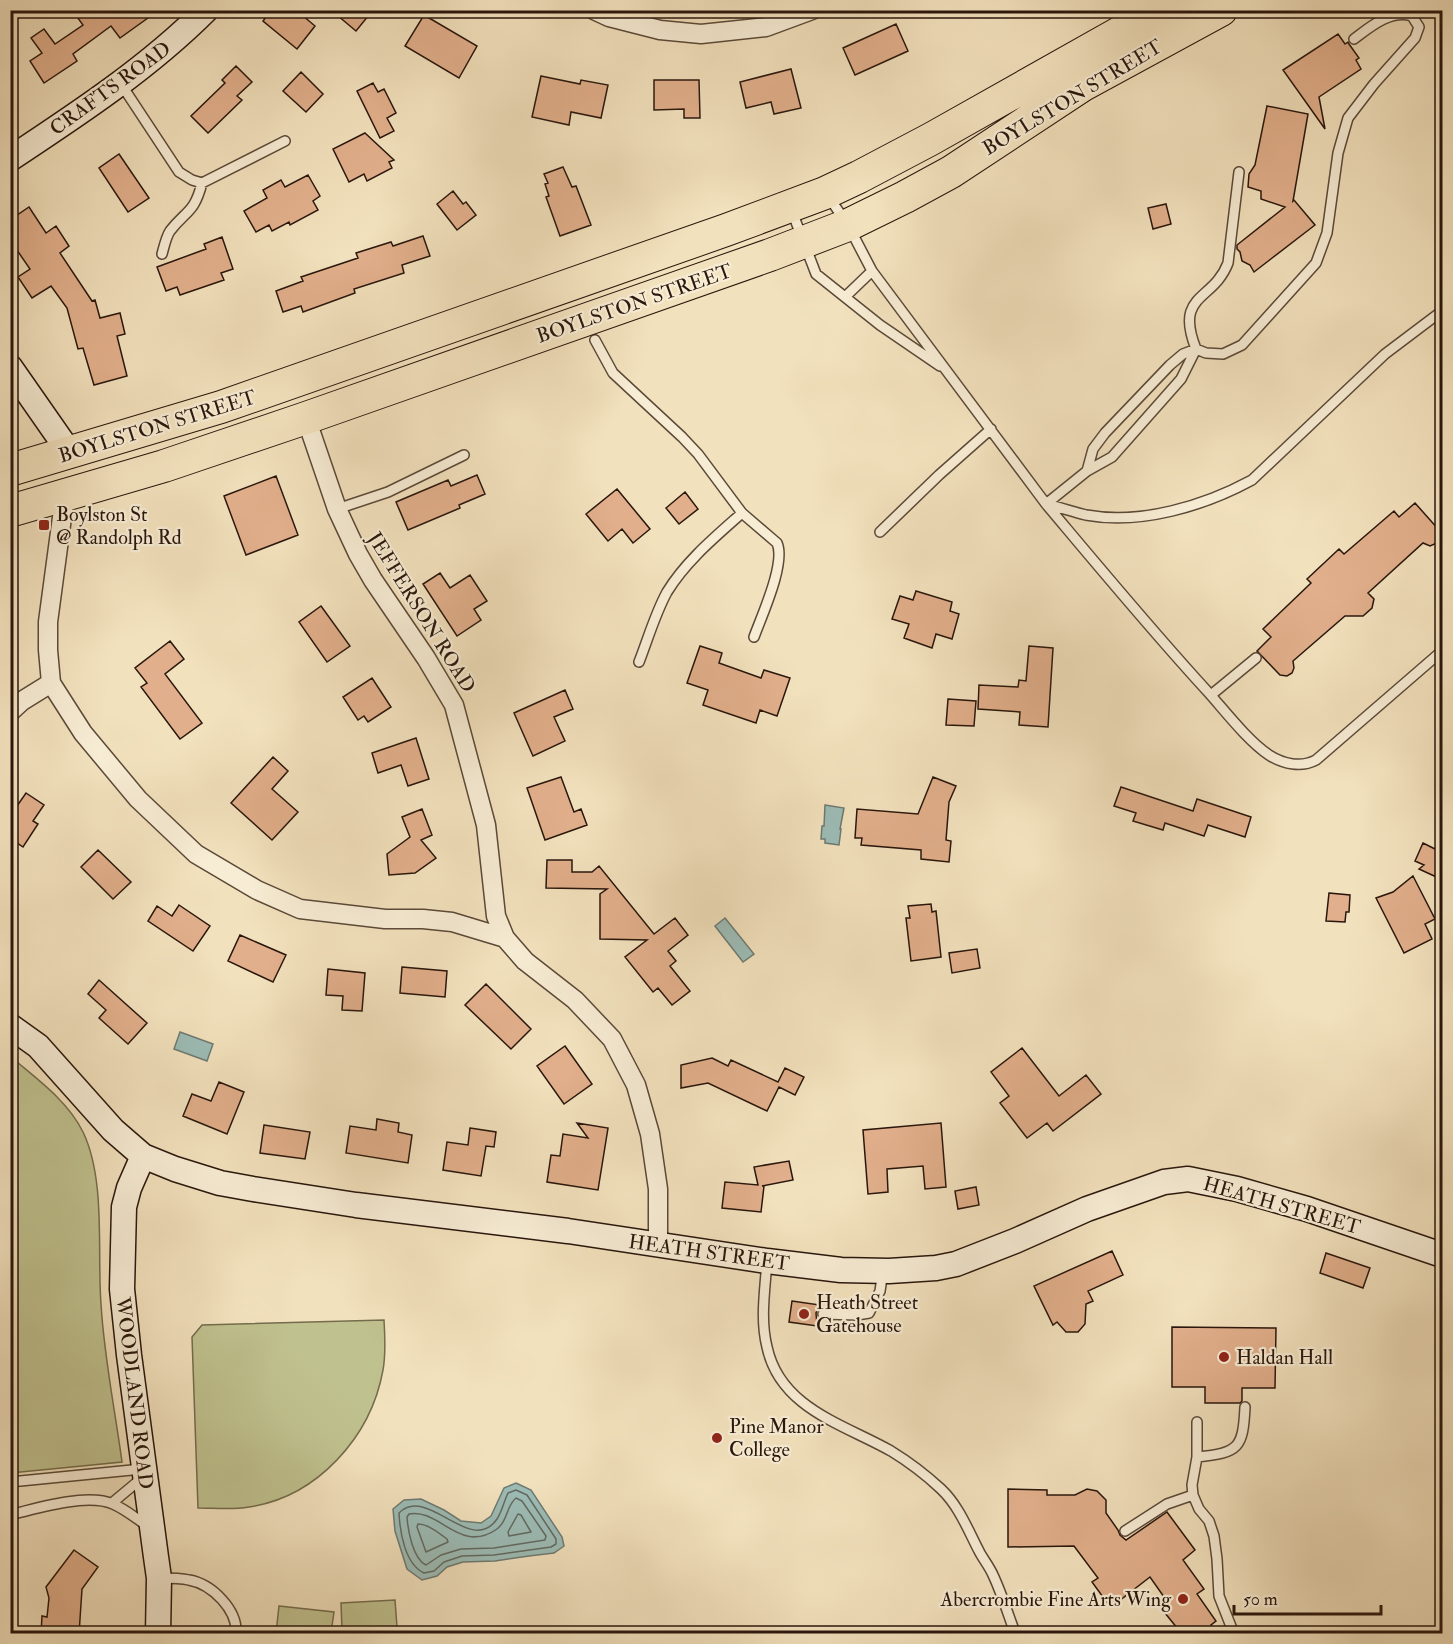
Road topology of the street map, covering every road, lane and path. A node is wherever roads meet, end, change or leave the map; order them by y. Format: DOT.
graph roads {
  1 [pos="206,10"];
  2 [pos="594,10"];
  3 [pos="812,10"];
  4 [pos="1160,10"];
  5 [pos="1221,10"];
  6 [pos="1354,39"];
  7 [pos="120,82"];
  8 [pos="285,141"];
  9 [pos="10,159"];
  10 [pos="1239,172"];
  11 [pos="202,183"];
  12 [pos="825,193"];
  13 [pos="790,206"];
  14 [pos="848,225"];
  15 [pos="804,242"];
  16 [pos="162,254"];
  17 [pos="872,271"];
  18 [pos="845,297"];
  19 [pos="1443,311"];
  20 [pos="595,340"];
  21 [pos="1196,349"];
  22 [pos="10,367"];
  23 [pos="947,370"];
  24 [pos="306,418"];
  25 [pos="991,429"];
  26 [pos="70,453"];
  27 [pos="464,456"];
  28 [pos="10,470"];
  29 [pos="1087,471"];
  30 [pos="65,495"];
  31 [pos="1046,504"];
  32 [pos="337,508"];
  33 [pos="10,511"];
  34 [pos="742,513"];
  35 [pos="880,532"];
  36 [pos="754,637"];
  37 [pos="1443,651"];
  38 [pos="1256,658"];
  39 [pos="639,662"];
  40 [pos="51,683"];
  41 [pos="1211,695"];
  42 [pos="10,712"];
  43 [pos="505,938"];
  44 [pos="10,1026"];
  45 [pos="143,1155"];
  46 [pos="658,1244"];
  47 [pos="1443,1255"];
  48 [pos="767,1261"];
  49 [pos="883,1271"];
  50 [pos="823,1314"];
  51 [pos="1245,1407"];
  52 [pos="1197,1422"];
  53 [pos="1197,1456"];
  54 [pos="145,1472"];
  55 [pos="10,1482"];
  56 [pos="1193,1495"];
  57 [pos="112,1503"];
  58 [pos="10,1515"];
  59 [pos="153,1529"];
  60 [pos="1125,1531"];
  61 [pos="159,1578"];
  62 [pos="1013,1632"];
  63 [pos="158,1634"];
  64 [pos="236,1634"];
  65 [pos="1234,1634"];
  1 -- 7 [label="street, CRAFTS ROAD"];
  2 -- 3 [label="street"];
  4 -- 12 [label="highway, BOYLSTON STREET"];
  5 -- 14 [label="highway, BOYLSTON STREET"];
  6 -- 21 [label="lane"];
  7 -- 9 [label="street, CRAFTS ROAD"];
  7 -- 11 [label="lane"];
  8 -- 11 [label="lane"];
  10 -- 21 [label="lane"];
  11 -- 16 [label="lane"];
  12 -- 13 [label="highway, BOYLSTON STREET"];
  12 -- 14 [label="lane"];
  13 -- 15 [label="lane"];
  13 -- 26 [label="highway, BOYLSTON STREET"];
  14 -- 15 [label="highway, BOYLSTON STREET"];
  14 -- 17 [label="lane"];
  15 -- 18 [label="lane"];
  15 -- 24 [label="highway, BOYLSTON STREET"];
  17 -- 18 [label="lane"];
  17 -- 23 [label="lane"];
  18 -- 23 [label="lane"];
  19 -- 31 [label="lane"];
  20 -- 34 [label="lane"];
  21 -- 29 [label="lane"];
  21 -- 29 [label="lane"];
  22 -- 26 [label="street"];
  23 -- 25 [label="lane"];
  24 -- 30 [label="highway, BOYLSTON STREET"];
  24 -- 32 [label="street, JEFFERSON ROAD"];
  25 -- 31 [label="lane"];
  25 -- 35 [label="lane"];
  26 -- 28 [label="highway, BOYLSTON STREET"];
  27 -- 32 [label="lane"];
  29 -- 31 [label="lane"];
  30 -- 33 [label="highway, BOYLSTON STREET"];
  30 -- 40 [label="street"];
  31 -- 41 [label="lane"];
  32 -- 43 [label="street, JEFFERSON ROAD"];
  34 -- 36 [label="lane"];
  34 -- 39 [label="lane"];
  37 -- 41 [label="lane"];
  38 -- 41 [label="lane"];
  40 -- 42 [label="street"];
  40 -- 43 [label="street"];
  43 -- 46 [label="street"];
  44 -- 45 [label="street, HEATH STREET"];
  45 -- 46 [label="street, HEATH STREET"];
  45 -- 54 [label="street, WOODLAND ROAD"];
  46 -- 48 [label="street, HEATH STREET"];
  47 -- 49 [label="street, HEATH STREET"];
  48 -- 49 [label="street, HEATH STREET"];
  48 -- 62 [label="lane"];
  49 -- 50 [label="lane"];
  51 -- 53 [label="lane"];
  52 -- 53 [label="lane"];
  53 -- 56 [label="lane"];
  54 -- 55 [label="lane"];
  54 -- 57 [label="lane"];
  54 -- 59 [label="street, WOODLAND ROAD"];
  56 -- 60 [label="lane"];
  56 -- 65 [label="lane"];
  57 -- 58 [label="lane"];
  57 -- 59 [label="lane"];
  59 -- 61 [label="street, WOODLAND ROAD"];
  61 -- 63 [label="street, WOODLAND ROAD"];
  61 -- 64 [label="lane"];
}
